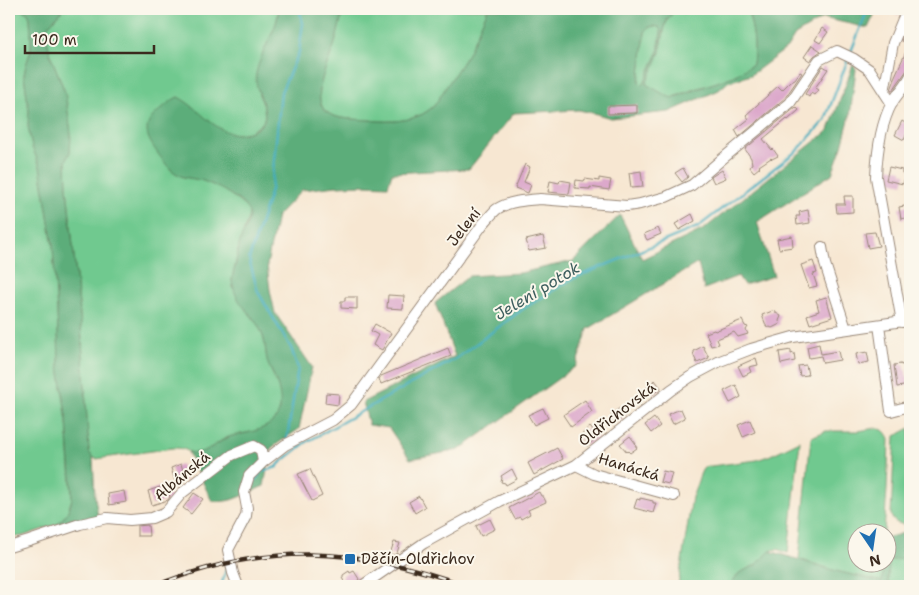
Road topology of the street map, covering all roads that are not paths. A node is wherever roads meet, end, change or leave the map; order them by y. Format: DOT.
graph roads {
  1 [pos="903,19"];
  2 [pos="910,77"];
  3 [pos="884,92"];
  4 [pos="892,104"];
  5 [pos="822,247"];
  6 [pos="906,321"];
  7 [pos="879,325"];
  8 [pos="846,329"];
  9 [pos="910,406"];
  10 [pos="262,462"];
  11 [pos="576,465"];
  12 [pos="674,496"];
  13 [pos="9,546"];
  14 [pos="238,586"];
  15 [pos="362,586"];
  1 -- 3 [label="street"];
  2 -- 4 [label="street"];
  3 -- 4 [label="street, Jelení"];
  3 -- 10 [label="street, Jelení"];
  4 -- 6 [label="street"];
  5 -- 8 [label="street"];
  6 -- 7 [label="street, Oldřichovská"];
  7 -- 8 [label="street, Oldřichovská"];
  7 -- 9 [label="street"];
  8 -- 11 [label="street, Oldřichovská"];
  10 -- 13 [label="street, Albánská"];
  10 -- 14 [label="street, Jelení"];
  11 -- 12 [label="street, Hanácká"];
  11 -- 15 [label="street, Oldřichovská"];
}
